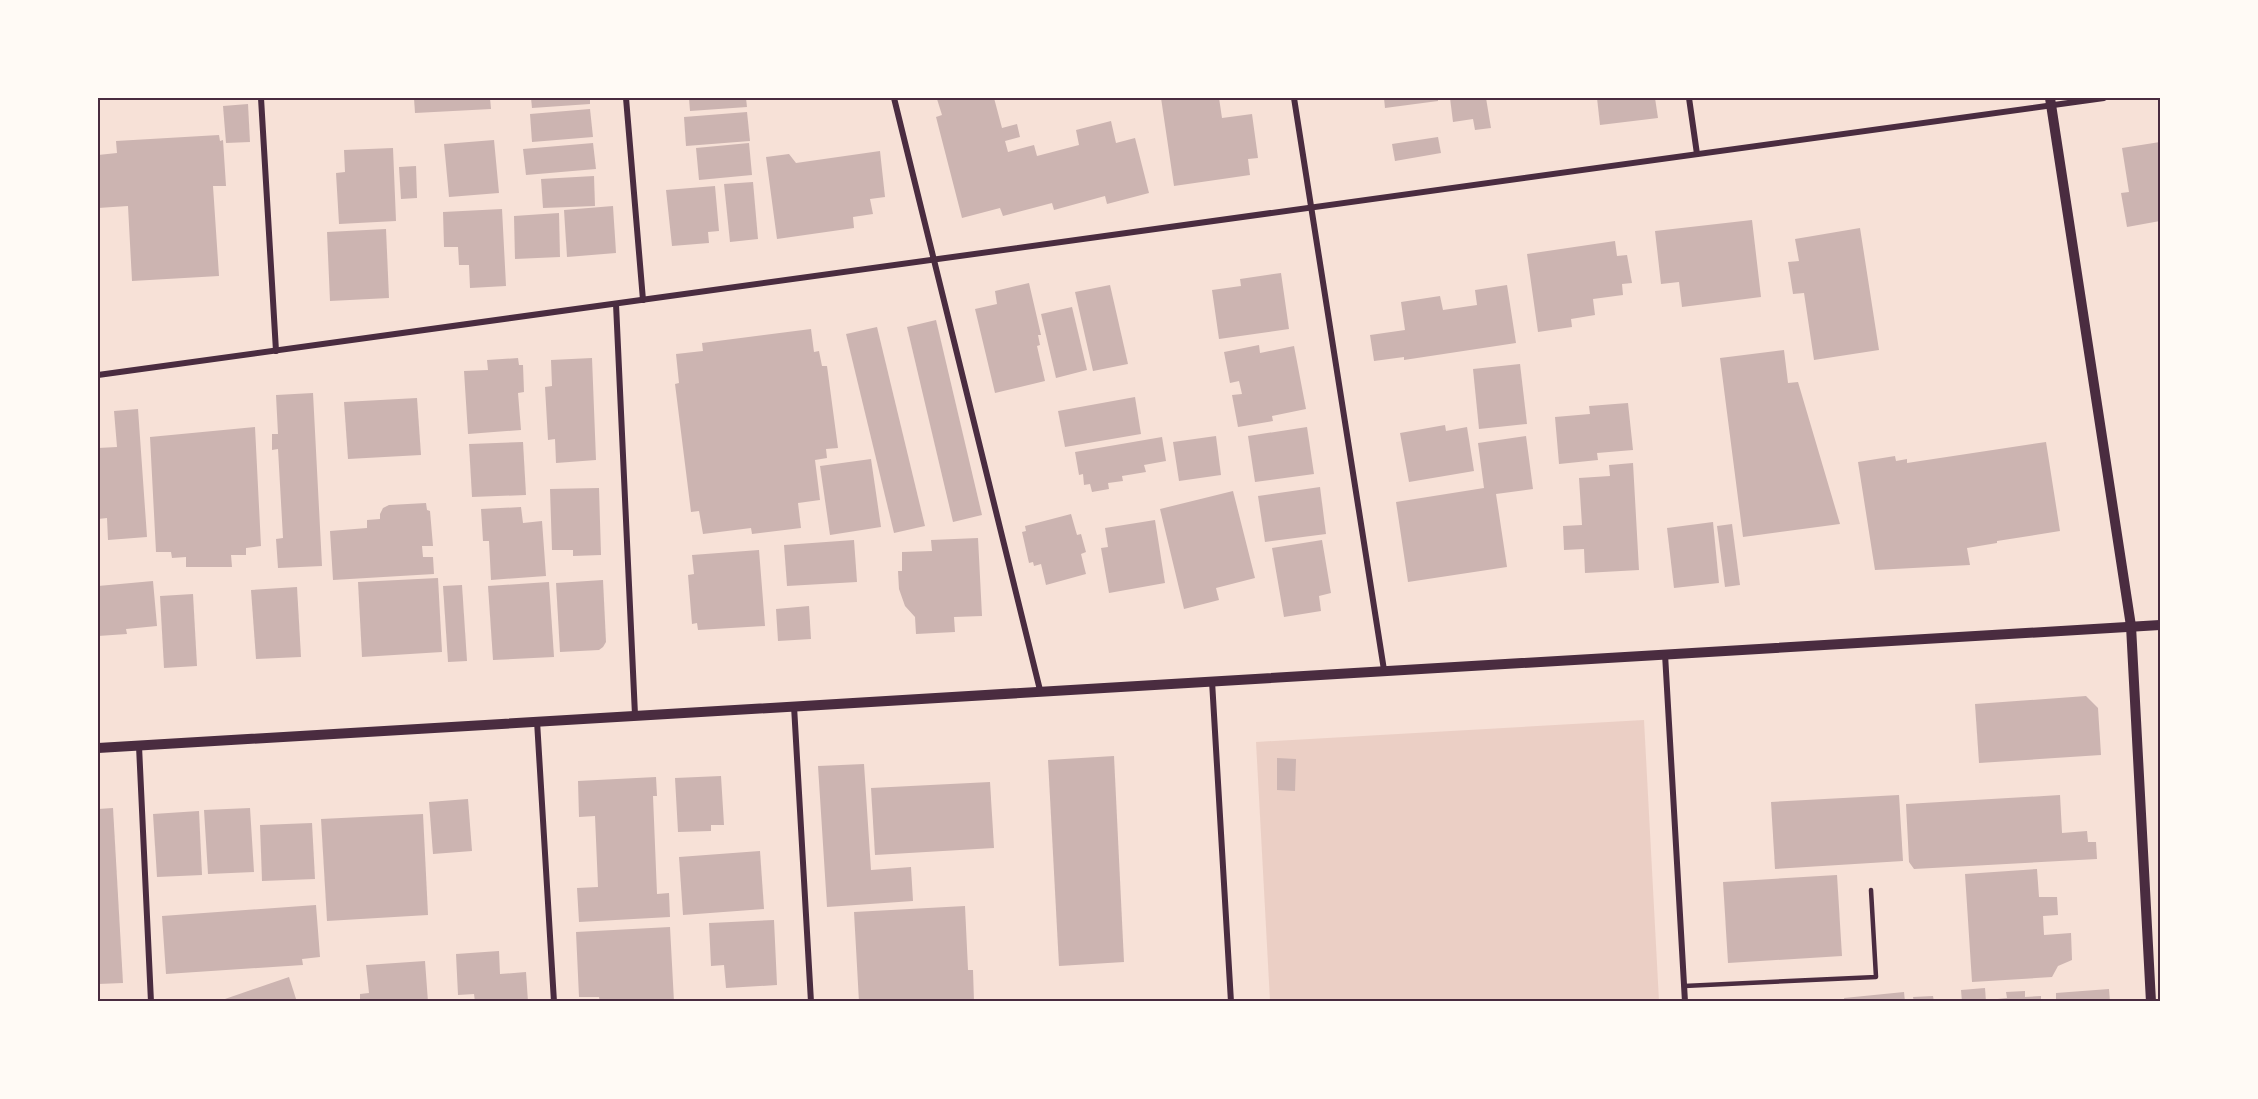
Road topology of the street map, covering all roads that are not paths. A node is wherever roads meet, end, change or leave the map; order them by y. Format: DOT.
graph roads {
  1 [pos="261,98"];
  2 [pos="626,98"];
  3 [pos="894,98"];
  4 [pos="1294,98"];
  5 [pos="1689,98"];
  6 [pos="2104,98"];
  7 [pos="2050,101"];
  8 [pos="1698,154"];
  9 [pos="1311,207"];
  10 [pos="934,260"];
  11 [pos="643,300"];
  12 [pos="616,304"];
  13 [pos="276,351"];
  14 [pos="98,375"];
  15 [pos="2160,625"];
  16 [pos="2131,626"];
  17 [pos="1665,654"];
  18 [pos="1384,670"];
  19 [pos="1212,680"];
  20 [pos="1040,690"];
  21 [pos="794,705"];
  22 [pos="635,715"];
  23 [pos="537,721"];
  24 [pos="139,746"];
  25 [pos="98,748"];
  26 [pos="1871,890"];
  27 [pos="1684,987"];
  28 [pos="151,1002"];
  29 [pos="554,1002"];
  30 [pos="811,1002"];
  31 [pos="1232,1002"];
  32 [pos="1685,1002"];
  33 [pos="2151,1002"];
  1 -- 13 [label="street"];
  2 -- 11 [label="street"];
  3 -- 10 [label="street"];
  4 -- 9 [label="street"];
  5 -- 8 [label="street"];
  6 -- 7 [label="street"];
  7 -- 8 [label="street"];
  7 -- 16 [label="street"];
  8 -- 9 [label="street"];
  9 -- 10 [label="street"];
  9 -- 18 [label="street"];
  10 -- 11 [label="street"];
  10 -- 20 [label="street"];
  11 -- 12 [label="street"];
  12 -- 13 [label="street"];
  12 -- 22 [label="street"];
  13 -- 14 [label="street"];
  15 -- 16 [label="street"];
  16 -- 17 [label="street"];
  16 -- 33 [label="street"];
  17 -- 18 [label="street"];
  17 -- 27 [label="street"];
  18 -- 19 [label="street"];
  19 -- 20 [label="street"];
  19 -- 31 [label="street"];
  20 -- 21 [label="street"];
  21 -- 22 [label="street"];
  21 -- 30 [label="street"];
  22 -- 23 [label="street"];
  23 -- 24 [label="street"];
  23 -- 29 [label="street"];
  24 -- 25 [label="street"];
  24 -- 28 [label="street"];
  26 -- 27 [label="lane"];
  27 -- 32 [label="street"];
}
